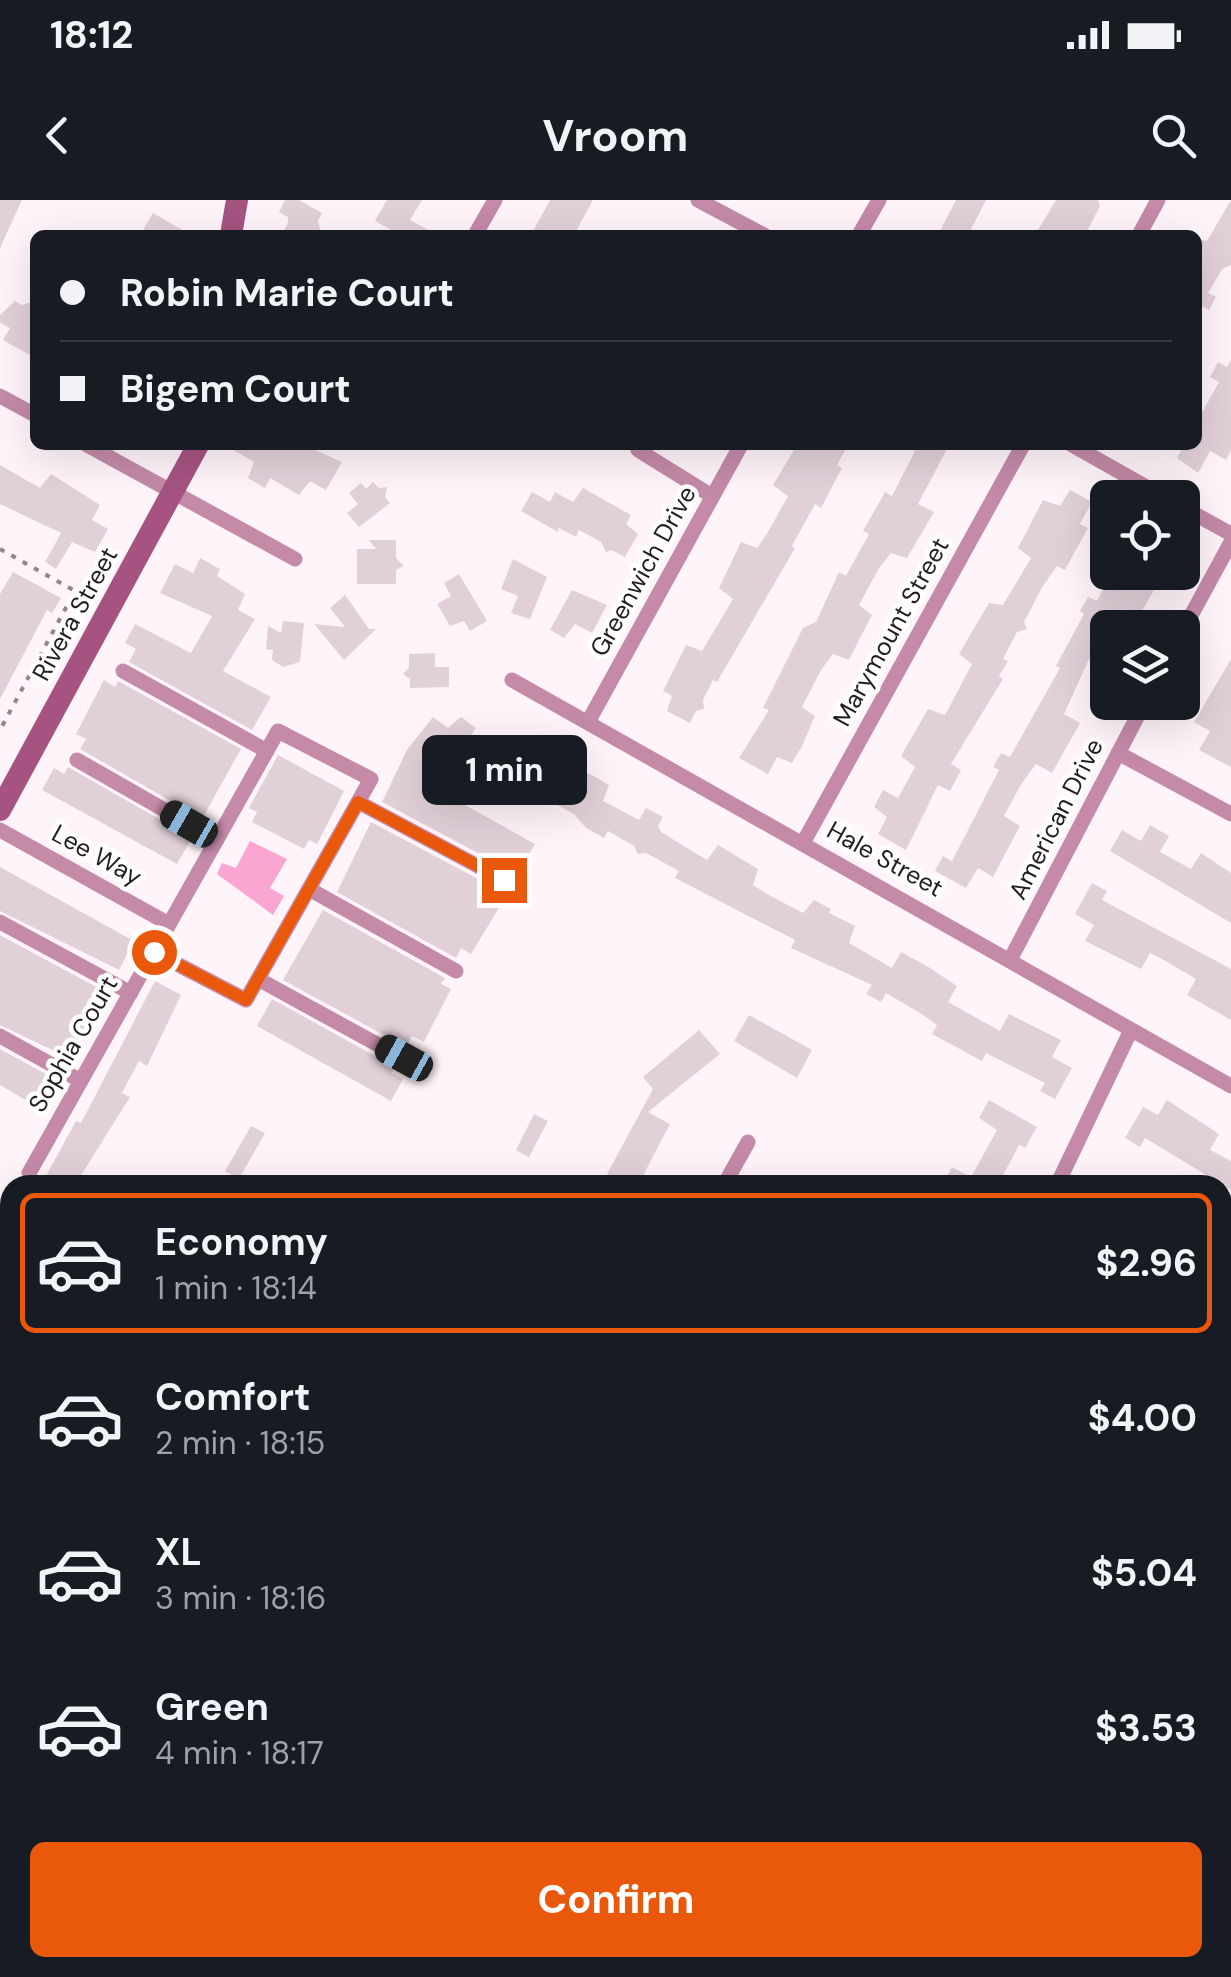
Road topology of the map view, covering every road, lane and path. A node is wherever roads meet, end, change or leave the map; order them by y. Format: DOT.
graph roads {
  1 [pos="237,200"];
  2 [pos="494,200"];
  3 [pos="698,200"];
  4 [pos="879,200"];
  5 [pos="1158,200"];
  6 [pos="232,230"];
  7 [pos="477,230"];
  8 [pos="755,230"];
  9 [pos="862,230"];
  10 [pos="1142,230"];
  11 [pos="0,396"];
  12 [pos="30,412"];
  13 [pos="96,450"];
  14 [pos="195,450"];
  15 [pos="638,450"];
  16 [pos="738,450"];
  17 [pos="1021,450"];
  18 [pos="1081,450"];
  19 [pos="1134,480"];
  20 [pos="172,493"];
  21 [pos="712,496"];
  22 [pos="1200,517"];
  23 [pos="1231,534"];
  24 [pos="1231,542"];
  25 [pos="0,549"];
  26 [pos="295,560"];
  27 [pos="1194,610"];
  28 [pos="122,671"];
  29 [pos="512,680"];
  30 [pos="1135,720"];
  31 [pos="588,722"];
  32 [pos="0,730"];
  33 [pos="267,751"];
  34 [pos="1118,752"];
  35 [pos="77,760"];
  36 [pos="358,802"];
  37 [pos="0,810"];
  38 [pos="1231,814"];
  39 [pos="0,830"];
  40 [pos="217,840"];
  41 [pos="803,842"];
  42 [pos="504,880"];
  43 [pos="309,889"];
  44 [pos="0,922"];
  45 [pos="170,924"];
  46 [pos="154,952"];
  47 [pos="1011,958"];
  48 [pos="456,971"];
  49 [pos="258,980"];
  50 [pos="131,993"];
  51 [pos="1130,1032"];
  52 [pos="0,1036"];
  53 [pos="404,1058"];
  54 [pos="81,1081"];
  55 [pos="1231,1086"];
  56 [pos="748,1142"];
  57 [pos="29,1173"];
  58 [pos="730,1175"];
  59 [pos="1062,1175"];
  1 -- 6 [label="street"];
  2 -- 7 [label="street"];
  3 -- 8 [label="street"];
  4 -- 9 [label="street"];
  5 -- 10 [label="street"];
  11 -- 12 [label="street"];
  13 -- 20 [label="street"];
  14 -- 20 [label="street, Rivera Street"];
  15 -- 21 [label="street"];
  16 -- 21 [label="street, Greenwich Drive"];
  17 -- 41 [label="street, Marymount Street"];
  18 -- 19 [label="street"];
  20 -- 26 [label="street"];
  20 -- 37 [label="street, Rivera Street"];
  21 -- 31 [label="street, Greenwich Drive"];
  22 -- 23 [label="street"];
  24 -- 27 [label="street"];
  25 -- 32 [label="path"];
  28 -- 33 [label="street"];
  29 -- 31 [label="street, Hale Street"];
  30 -- 34 [label="street, American Drive"];
  31 -- 41 [label="street, Hale Street"];
  33 -- 36 [label="street, Sophia Court"];
  33 -- 40 [label="street, Sophia Court"];
  34 -- 38 [label="street"];
  34 -- 47 [label="street, American Drive"];
  35 -- 40 [label="street"];
  36 -- 42 [label="street"];
  36 -- 43 [label="street"];
  39 -- 45 [label="street, Lee Way"];
  40 -- 45 [label="street, Sophia Court"];
  41 -- 47 [label="street, Hale Street"];
  43 -- 48 [label="street"];
  43 -- 49 [label="street"];
  44 -- 50 [label="street"];
  45 -- 46 [label="street, Sophia Court"];
  46 -- 49 [label="street"];
  46 -- 50 [label="street, Sophia Court"];
  47 -- 51 [label="street, Hale Street"];
  49 -- 53 [label="street"];
  50 -- 54 [label="street, Sophia Court"];
  51 -- 55 [label="street, Hale Street"];
  51 -- 59 [label="street"];
  52 -- 54 [label="street"];
  54 -- 57 [label="street, Sophia Court"];
  56 -- 58 [label="street"];
}
